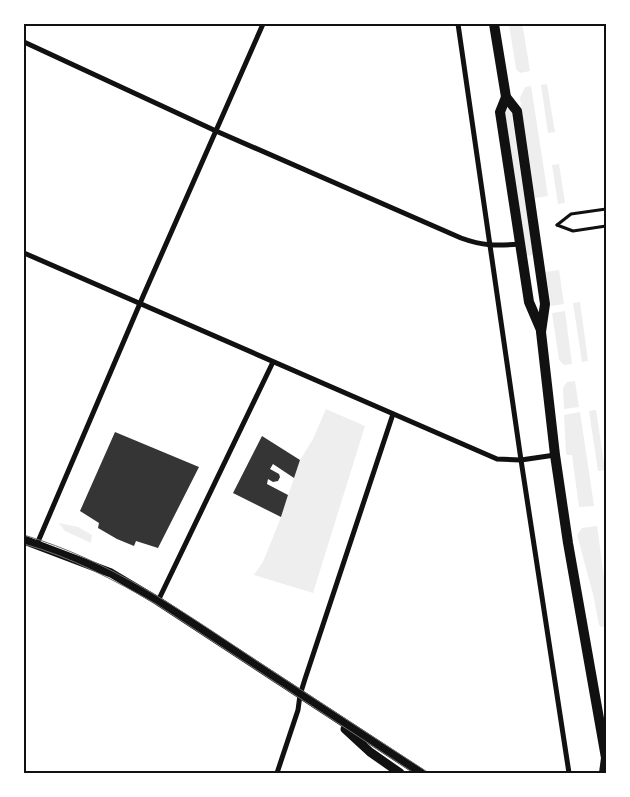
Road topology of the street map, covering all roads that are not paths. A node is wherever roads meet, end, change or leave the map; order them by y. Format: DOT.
graph roads {
  1 [pos="264,24"];
  2 [pos="458,24"];
  3 [pos="494,24"];
  4 [pos="24,42"];
  5 [pos="506,97"];
  6 [pos="216,131"];
  7 [pos="519,244"];
  8 [pos="490,246"];
  9 [pos="24,253"];
  10 [pos="140,304"];
  11 [pos="541,332"];
  12 [pos="273,362"];
  13 [pos="393,414"];
  14 [pos="555,455"];
  15 [pos="521,460"];
  16 [pos="24,540"];
  17 [pos="37,544"];
  18 [pos="158,601"];
  19 [pos="300,695"];
  20 [pos="316,705"];
  21 [pos="606,758"];
  22 [pos="277,773"];
  23 [pos="400,773"];
  24 [pos="420,773"];
  25 [pos="569,773"];
  26 [pos="604,773"];
  1 -- 6 [label="street"];
  2 -- 8 [label="street"];
  3 -- 5 [label="main road"];
  4 -- 6 [label="street"];
  5 -- 7 [label="main road"];
  5 -- 11 [label="main road"];
  6 -- 8 [label="street"];
  6 -- 10 [label="street"];
  7 -- 8 [label="street"];
  7 -- 11 [label="main road"];
  8 -- 15 [label="street"];
  9 -- 10 [label="street"];
  10 -- 12 [label="street"];
  10 -- 17 [label="street"];
  11 -- 14 [label="main road"];
  12 -- 13 [label="street"];
  12 -- 18 [label="street"];
  13 -- 15 [label="street"];
  13 -- 19 [label="street"];
  14 -- 15 [label="street"];
  14 -- 21 [label="main road"];
  15 -- 25 [label="street"];
  16 -- 17 [label="street"];
  17 -- 18 [label="street"];
  18 -- 19 [label="street"];
  19 -- 20 [label="street"];
  19 -- 22 [label="street"];
  20 -- 23 [label="street"];
  20 -- 24 [label="street"];
  21 -- 26 [label="main road"];
}
